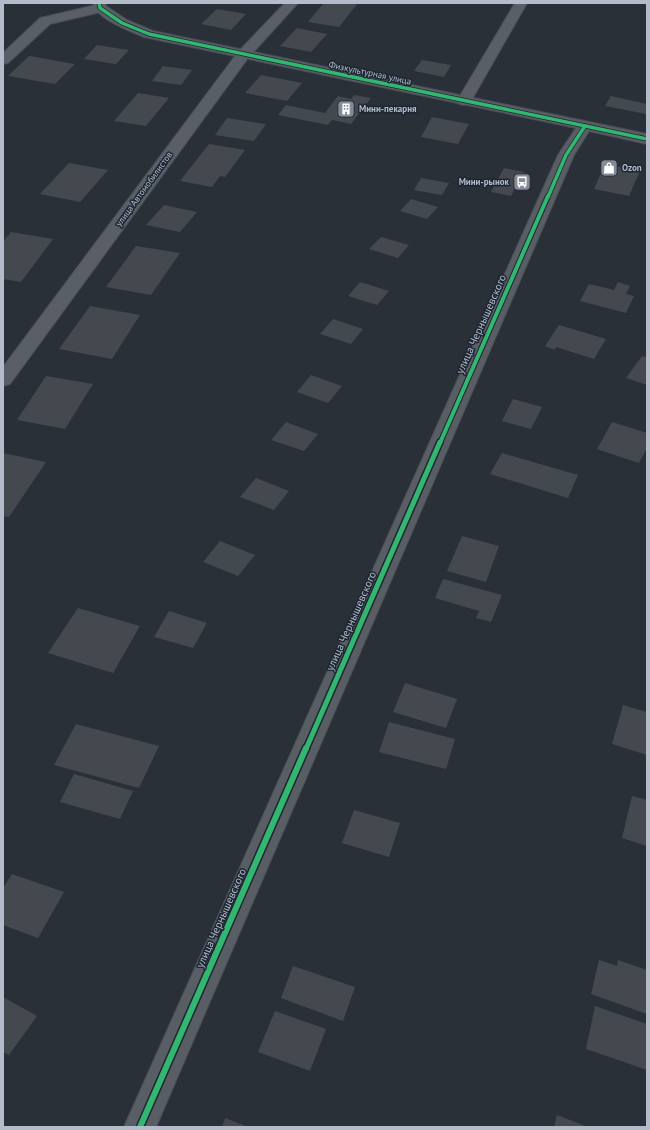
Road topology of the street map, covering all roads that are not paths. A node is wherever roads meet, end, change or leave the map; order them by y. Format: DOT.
graph roads {
  1 [pos="292,3"];
  2 [pos="521,3"];
  3 [pos="99,5"];
  4 [pos="243,55"];
  5 [pos="3,60"];
  6 [pos="464,101"];
  7 [pos="585,126"];
  8 [pos="647,139"];
  9 [pos="3,380"];
  10 [pos="140,1127"];
  1 -- 4 [label="street, улица Автомобилистов"];
  2 -- 6 [label="street"];
  3 -- 4 [label="street, Физкультурная улица"];
  3 -- 5 [label="street"];
  4 -- 6 [label="street, Физкультурная улица"];
  4 -- 9 [label="street, улица Автомобилистов"];
  6 -- 7 [label="street, Физкультурная улица"];
  7 -- 8 [label="street, Физкультурная улица"];
  7 -- 10 [label="street, улица Чернышевского"];
}
